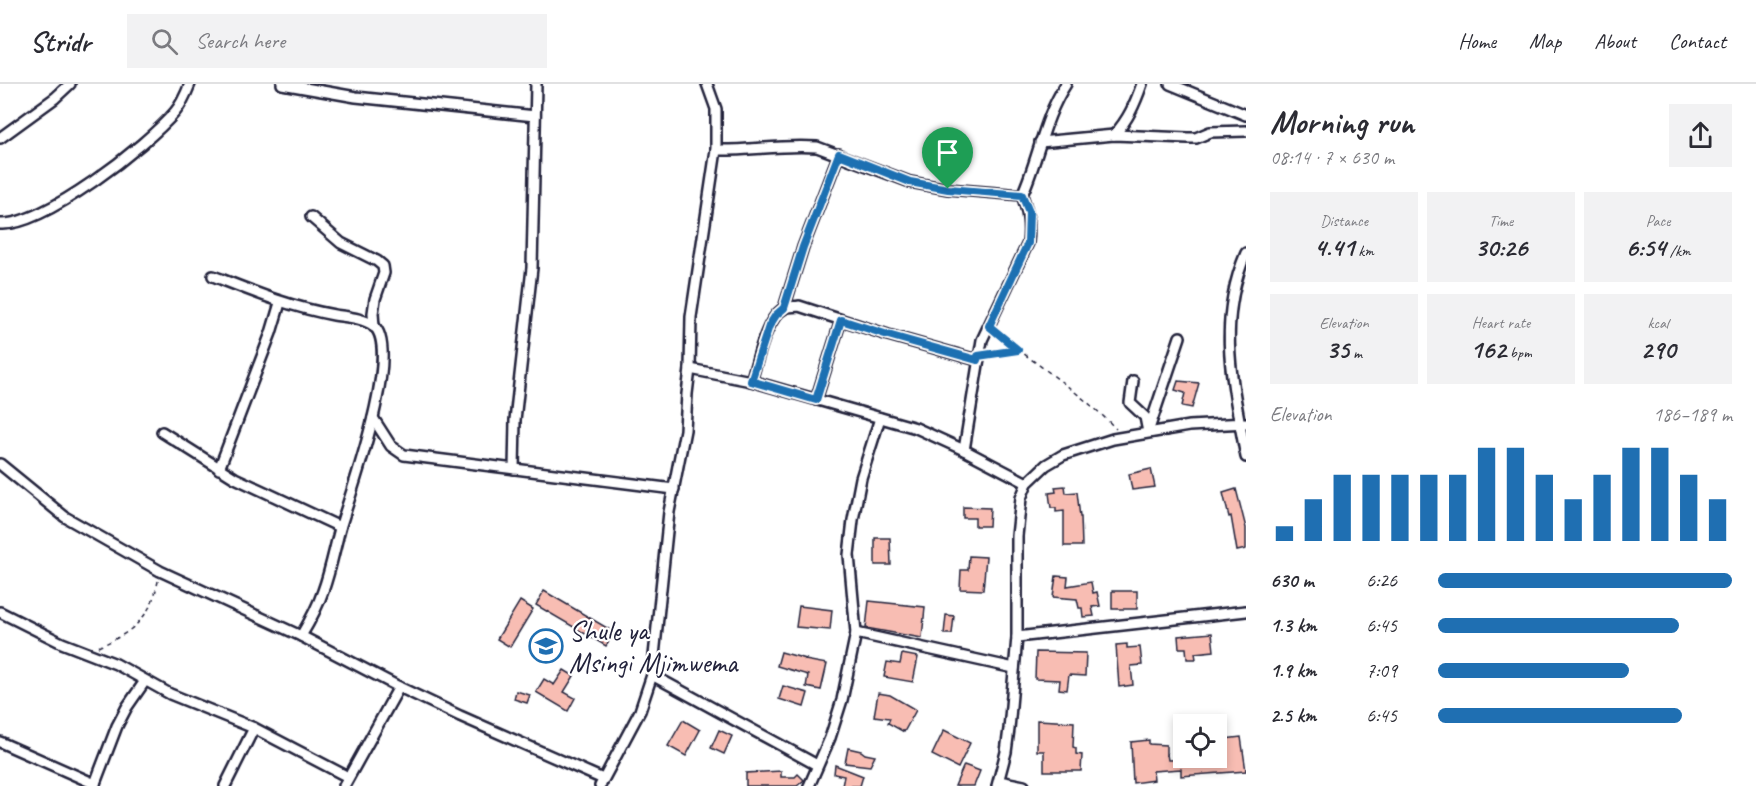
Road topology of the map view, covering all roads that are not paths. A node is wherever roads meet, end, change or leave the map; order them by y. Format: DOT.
graph roads {
  1 [pos="70,84"];
  2 [pos="190,84"];
  3 [pos="282,84"];
  4 [pos="536,84"];
  5 [pos="707,84"];
  6 [pos="1066,84"];
  7 [pos="1142,84"];
  8 [pos="1170,84"];
  9 [pos="1246,115"];
  10 [pos="535,116"];
  11 [pos="1246,131"];
  12 [pos="1114,135"];
  13 [pos="0,138"];
  14 [pos="1041,142"];
  15 [pos="716,150"];
  16 [pos="839,154"];
  17 [pos="1022,195"];
  18 [pos="311,217"];
  19 [pos="0,224"];
  20 [pos="1246,253"];
  21 [pos="213,276"];
  22 [pos="280,303"];
  23 [pos="784,308"];
  24 [pos="841,320"];
  25 [pos="374,327"];
  26 [pos="1180,337"];
  27 [pos="978,358"];
  28 [pos="690,369"];
  29 [pos="751,381"];
  30 [pos="1133,381"];
  31 [pos="816,400"];
  32 [pos="373,418"];
  33 [pos="880,418"];
  34 [pos="1243,423"];
  35 [pos="162,432"];
  36 [pos="1148,432"];
  37 [pos="964,450"];
  38 [pos="1246,457"];
  39 [pos="3,466"];
  40 [pos="219,469"];
  41 [pos="514,469"];
  42 [pos="1027,483"];
  43 [pos="674,489"];
  44 [pos="340,527"];
  45 [pos="1246,611"];
  46 [pos="0,612"];
  47 [pos="856,633"];
  48 [pos="301,636"];
  49 [pos="1017,637"];
  50 [pos="1014,668"];
  51 [pos="652,675"];
  52 [pos="145,681"];
  53 [pos="399,687"];
  54 [pos="254,728"];
  55 [pos="0,742"];
  56 [pos="817,765"];
  57 [pos="346,781"];
  58 [pos="602,783"];
  59 [pos="998,784"];
  60 [pos="94,785"];
  61 [pos="225,786"];
  62 [pos="809,786"];
  63 [pos="1024,786"];
  1 -- 13 [label="street"];
  2 -- 19 [label="street"];
  3 -- 10 [label="street"];
  4 -- 10 [label="street"];
  5 -- 15 [label="street"];
  6 -- 14 [label="street"];
  7 -- 12 [label="street"];
  8 -- 9 [label="street"];
  10 -- 41 [label="street"];
  11 -- 12 [label="street"];
  12 -- 14 [label="street"];
  14 -- 17 [label="street"];
  15 -- 16 [label="street"];
  15 -- 28 [label="street"];
  16 -- 17 [label="street"];
  16 -- 23 [label="street"];
  17 -- 27 [label="street"];
  18 -- 25 [label="street"];
  20 -- 34 [label="street"];
  21 -- 22 [label="street"];
  22 -- 25 [label="street"];
  22 -- 40 [label="street"];
  23 -- 24 [label="street"];
  23 -- 29 [label="street"];
  24 -- 27 [label="street"];
  24 -- 31 [label="street"];
  25 -- 32 [label="street"];
  26 -- 36 [label="street"];
  27 -- 37 [label="street"];
  28 -- 29 [label="street"];
  28 -- 43 [label="street"];
  29 -- 31 [label="street"];
  30 -- 36 [label="street"];
  31 -- 33 [label="street"];
  32 -- 41 [label="street"];
  32 -- 44 [label="street"];
  33 -- 37 [label="street"];
  33 -- 47 [label="street"];
  34 -- 36 [label="street"];
  34 -- 38 [label="street"];
  35 -- 40 [label="street"];
  36 -- 42 [label="street"];
  37 -- 42 [label="street"];
  39 -- 48 [label="street"];
  40 -- 44 [label="street"];
  41 -- 43 [label="street"];
  42 -- 49 [label="street"];
  43 -- 51 [label="street"];
  44 -- 48 [label="street"];
  45 -- 49 [label="street"];
  46 -- 52 [label="street"];
  47 -- 50 [label="street"];
  47 -- 56 [label="street"];
  48 -- 53 [label="street"];
  49 -- 50 [label="street"];
  50 -- 59 [label="street"];
  51 -- 56 [label="street"];
  51 -- 58 [label="street"];
  52 -- 54 [label="street"];
  52 -- 60 [label="street"];
  53 -- 57 [label="street"];
  53 -- 58 [label="street"];
  54 -- 57 [label="street"];
  54 -- 61 [label="street"];
  55 -- 60 [label="street"];
  56 -- 62 [label="street"];
  59 -- 63 [label="street"];
}
